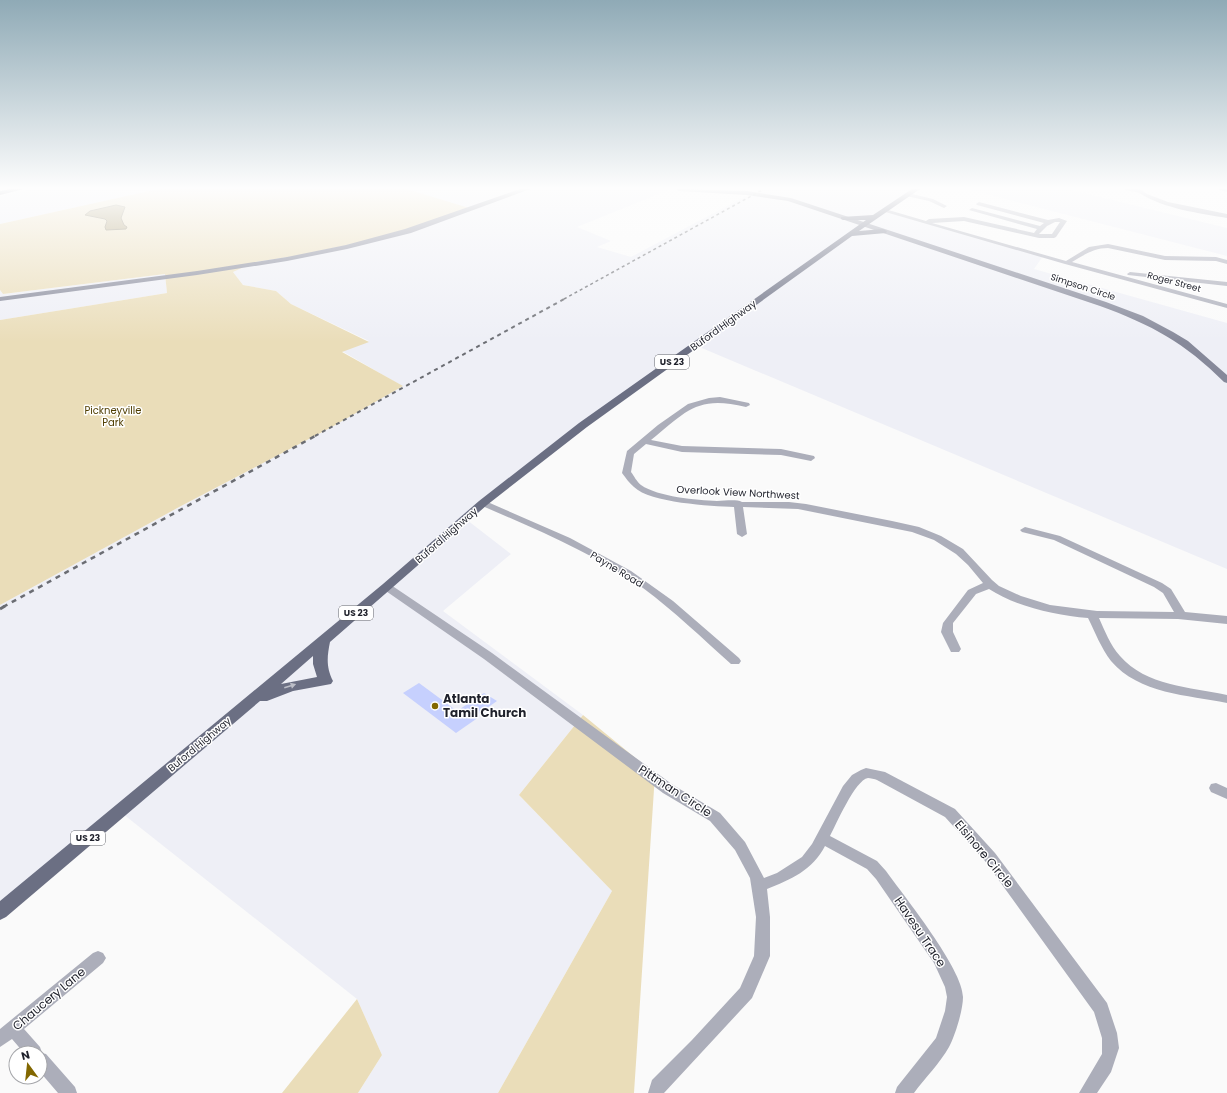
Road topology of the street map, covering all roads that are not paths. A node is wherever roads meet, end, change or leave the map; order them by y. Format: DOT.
graph roads {
  1 [pos="374,240"];
  2 [pos="842,240"];
  3 [pos="910,240"];
  4 [pos="992,240"];
  5 [pos="1227,262"];
  6 [pos="1067,263"];
  7 [pos="1114,275"];
  8 [pos="1227,284"];
  9 [pos="0,299"];
  10 [pos="1227,306"];
  11 [pos="1227,380"];
  12 [pos="746,405"];
  13 [pos="644,441"];
  14 [pos="811,458"];
  15 [pos="483,503"];
  16 [pos="738,503"];
  17 [pos="1025,530"];
  18 [pos="742,534"];
  19 [pos="991,585"];
  20 [pos="387,587"];
  21 [pos="1092,615"];
  22 [pos="1181,616"];
  23 [pos="1227,620"];
  24 [pos="324,639"];
  25 [pos="955,649"];
  26 [pos="735,661"];
  27 [pos="1227,699"];
  28 [pos="242,708"];
  29 [pos="823,838"];
  30 [pos="759,886"];
  31 [pos="0,912"];
  32 [pos="98,958"];
  33 [pos="13,1028"];
  34 [pos="0,1039"];
  35 [pos="27,1045"];
  36 [pos="48,1069"];
  37 [pos="69,1093"];
  38 [pos="656,1093"];
  39 [pos="904,1093"];
  40 [pos="1087,1093"];
  1 -- 9 [label="street"];
  2 -- 15 [label="main road, Buford Highway / US 23"];
  3 -- 11 [label="street, Simpson Circle"];
  4 -- 6 [label="street, Roger Street"];
  5 -- 6 [label="street"];
  6 -- 7 [label="street, Roger Street"];
  7 -- 8 [label="street"];
  7 -- 10 [label="street, Roger Street"];
  12 -- 13 [label="street, Overlook View Northwest"];
  13 -- 14 [label="street"];
  13 -- 16 [label="street, Overlook View Northwest"];
  15 -- 20 [label="main road, Buford Highway / US 23"];
  15 -- 26 [label="street, Payne Road"];
  16 -- 18 [label="street"];
  16 -- 19 [label="street, Overlook View Northwest"];
  17 -- 22 [label="street"];
  19 -- 21 [label="street"];
  19 -- 25 [label="street"];
  20 -- 24 [label="main road, Buford Highway / US 23"];
  20 -- 30 [label="street, Pittman Circle"];
  21 -- 22 [label="street"];
  21 -- 27 [label="street"];
  22 -- 23 [label="street"];
  24 -- 28 [label="main road, Buford Highway / US 23"];
  28 -- 24 [label="main road, one-way"];
  28 -- 31 [label="main road, Buford Highway / US 23"];
  29 -- 30 [label="street, Elsinore Circle"];
  29 -- 39 [label="street, Havesu Trace"];
  29 -- 40 [label="street, Elsinore Circle"];
  30 -- 38 [label="street, Pittman Circle"];
  32 -- 33 [label="street, Chaucery Lane"];
  33 -- 34 [label="street, Chaucery Lane"];
  33 -- 35 [label="street"];
  36 -- 37 [label="street"];
}
